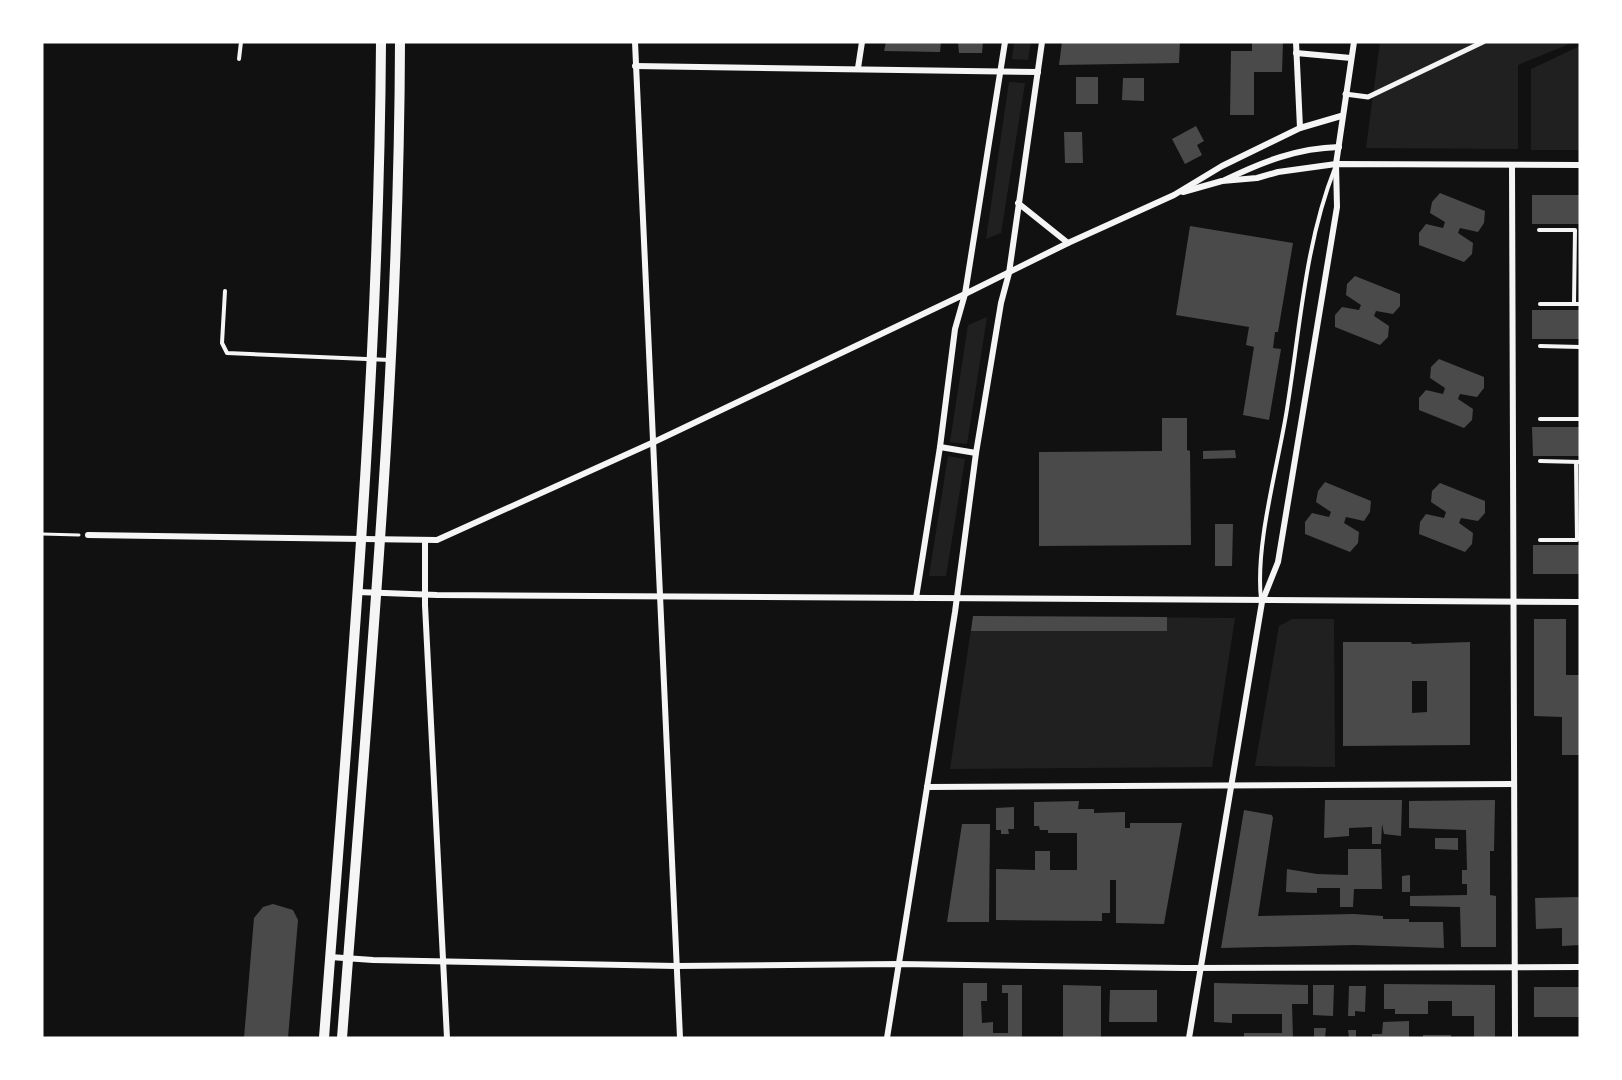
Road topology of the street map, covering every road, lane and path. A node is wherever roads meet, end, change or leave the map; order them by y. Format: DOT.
graph roads {
  1 [pos="241,42"];
  2 [pos="381,42"];
  3 [pos="400,42"];
  4 [pos="635,42"];
  5 [pos="862,42"];
  6 [pos="1005,42"];
  7 [pos="1042,42"];
  8 [pos="1296,42"];
  9 [pos="1354,42"];
  10 [pos="1483,42"];
  11 [pos="1296,53"];
  12 [pos="1351,58"];
  13 [pos="240,59"];
  14 [pos="635,66"];
  15 [pos="858,68"];
  16 [pos="1000,71"];
  17 [pos="1038,72"];
  18 [pos="1345,94"];
  19 [pos="1341,116"];
  20 [pos="1300,128"];
  21 [pos="1339,147"];
  22 [pos="1336,164"];
  23 [pos="1512,165"];
  24 [pos="1580,165"];
  25 [pos="1222,181"];
  26 [pos="1174,195"];
  27 [pos="1018,203"];
  28 [pos="1539,230"];
  29 [pos="1577,230"];
  30 [pos="1068,243"];
  31 [pos="1009,273"];
  32 [pos="225,291"];
  33 [pos="965,294"];
  34 [pos="1540,304"];
  35 [pos="1574,304"];
  36 [pos="1580,304"];
  37 [pos="1540,346"];
  38 [pos="1580,347"];
  39 [pos="372,359"];
  40 [pos="391,360"];
  41 [pos="1540,419"];
  42 [pos="1580,419"];
  43 [pos="654,442"];
  44 [pos="940,447"];
  45 [pos="976,453"];
  46 [pos="1540,462"];
  47 [pos="1578,462"];
  48 [pos="42,534"];
  49 [pos="88,535"];
  50 [pos="362,537"];
  51 [pos="381,538"];
  52 [pos="1540,540"];
  53 [pos="1579,540"];
  54 [pos="425,541"];
  55 [pos="358,592"];
  56 [pos="376,593"];
  57 [pos="424,595"];
  58 [pos="658,597"];
  59 [pos="916,598"];
  60 [pos="957,598"];
  61 [pos="1262,602"];
  62 [pos="1513,602"];
  63 [pos="1580,602"];
  64 [pos="1514,784"];
  65 [pos="1232,786"];
  66 [pos="927,787"];
  67 [pos="330,957"];
  68 [pos="348,958"];
  69 [pos="444,960"];
  70 [pos="899,964"];
  71 [pos="676,966"];
  72 [pos="1515,966"];
  73 [pos="1580,967"];
  74 [pos="1202,968"];
  75 [pos="324,1038"];
  76 [pos="342,1038"];
  77 [pos="447,1038"];
  78 [pos="680,1038"];
  79 [pos="887,1038"];
  80 [pos="1189,1038"];
  81 [pos="1515,1038"];
  1 -- 13 [label="lane"];
  2 -- 39 [label="main road"];
  3 -- 40 [label="main road"];
  4 -- 14 [label="street"];
  5 -- 15 [label="street"];
  6 -- 16 [label="street"];
  7 -- 17 [label="street"];
  8 -- 11 [label="street"];
  9 -- 12 [label="street"];
  10 -- 18 [label="street"];
  11 -- 12 [label="street"];
  11 -- 20 [label="street"];
  12 -- 18 [label="street"];
  14 -- 15 [label="street"];
  14 -- 43 [label="street"];
  15 -- 16 [label="street"];
  16 -- 17 [label="street"];
  16 -- 33 [label="street"];
  17 -- 27 [label="street"];
  18 -- 19 [label="street"];
  19 -- 20 [label="street"];
  19 -- 21 [label="street"];
  20 -- 26 [label="street"];
  21 -- 22 [label="street"];
  21 -- 25 [label="street"];
  22 -- 23 [label="street"];
  22 -- 25 [label="street"];
  22 -- 61 [label="street"];
  22 -- 61 [label="lane"];
  23 -- 24 [label="street"];
  23 -- 62 [label="street"];
  25 -- 26 [label="street"];
  26 -- 30 [label="street"];
  27 -- 30 [label="street"];
  27 -- 31 [label="street"];
  28 -- 29 [label="lane"];
  29 -- 35 [label="lane"];
  30 -- 31 [label="street"];
  31 -- 33 [label="street"];
  31 -- 45 [label="street"];
  32 -- 39 [label="lane"];
  33 -- 43 [label="street"];
  33 -- 44 [label="street"];
  34 -- 35 [label="lane"];
  35 -- 36 [label="lane"];
  37 -- 38 [label="lane"];
  39 -- 40 [label="lane"];
  39 -- 50 [label="main road"];
  40 -- 51 [label="main road"];
  41 -- 42 [label="lane"];
  43 -- 54 [label="street"];
  43 -- 58 [label="street"];
  44 -- 45 [label="street"];
  44 -- 59 [label="street"];
  45 -- 60 [label="street"];
  46 -- 47 [label="lane"];
  47 -- 53 [label="lane"];
  48 -- 49 [label="path"];
  49 -- 50 [label="street"];
  50 -- 51 [label="street"];
  50 -- 55 [label="main road"];
  51 -- 54 [label="street"];
  51 -- 56 [label="main road"];
  52 -- 53 [label="lane"];
  54 -- 57 [label="street"];
  55 -- 56 [label="street"];
  55 -- 67 [label="main road"];
  56 -- 57 [label="street"];
  56 -- 68 [label="main road"];
  57 -- 58 [label="street"];
  57 -- 69 [label="street"];
  58 -- 59 [label="street"];
  58 -- 71 [label="street"];
  59 -- 60 [label="street"];
  60 -- 61 [label="street"];
  60 -- 66 [label="street"];
  61 -- 62 [label="street"];
  61 -- 65 [label="street"];
  62 -- 63 [label="street"];
  62 -- 64 [label="street"];
  64 -- 65 [label="street"];
  64 -- 72 [label="street"];
  65 -- 66 [label="street"];
  65 -- 74 [label="street"];
  66 -- 70 [label="street"];
  67 -- 68 [label="street"];
  67 -- 75 [label="main road"];
  68 -- 69 [label="street"];
  68 -- 76 [label="main road"];
  69 -- 71 [label="street"];
  69 -- 77 [label="street"];
  70 -- 71 [label="street"];
  70 -- 74 [label="street"];
  70 -- 79 [label="street"];
  71 -- 78 [label="street"];
  72 -- 73 [label="street"];
  72 -- 74 [label="street"];
  72 -- 81 [label="street"];
  74 -- 80 [label="street"];
}
